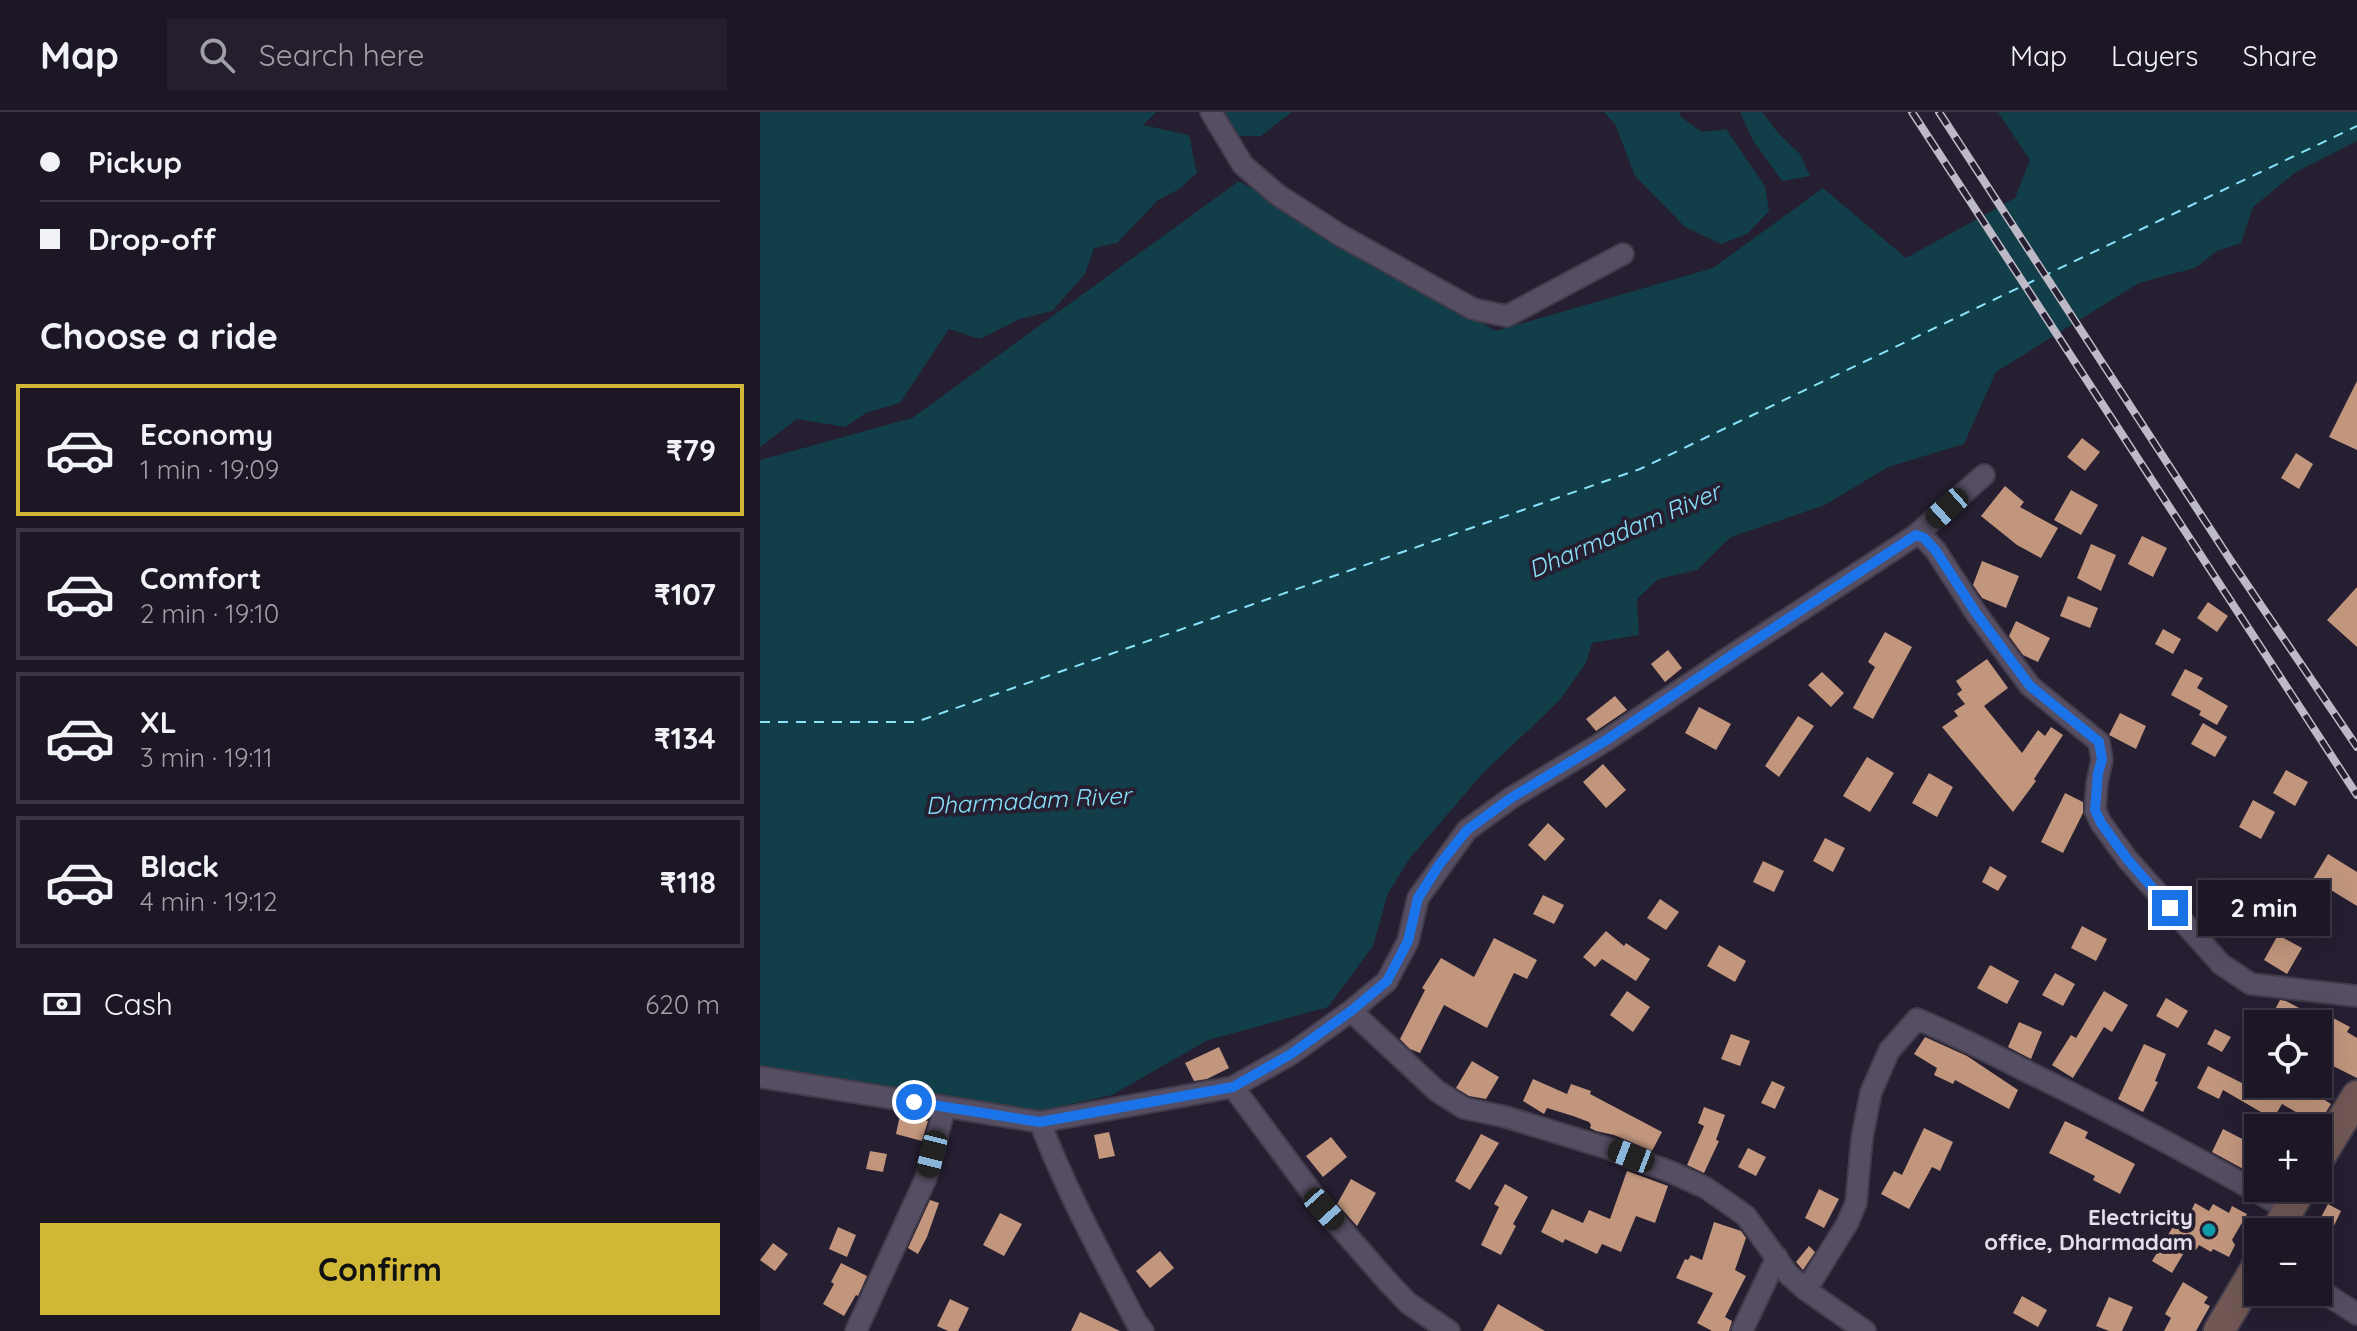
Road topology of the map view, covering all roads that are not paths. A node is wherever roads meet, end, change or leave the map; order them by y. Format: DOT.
graph roads {
  1 [pos="1211,112"];
  2 [pos="1623,254"];
  3 [pos="1984,475"];
  4 [pos="1916,535"];
  5 [pos="2357,996"];
  6 [pos="1351,1011"];
  7 [pos="760,1077"];
  8 [pos="1233,1087"];
  9 [pos="2357,1096"];
  10 [pos="945,1107"];
  11 [pos="1040,1122"];
  12 [pos="2332,1137"];
  13 [pos="2288,1210"];
  14 [pos="1777,1257"];
  15 [pos="2244,1289"];
  16 [pos="1806,1290"];
  17 [pos="2332,1298"];
  18 [pos="2357,1314"];
  19 [pos="856,1331"];
  20 [pos="1143,1331"];
  21 [pos="1449,1331"];
  22 [pos="1742,1331"];
  23 [pos="1865,1331"];
  24 [pos="2219,1331"];
  1 -- 2 [label="street"];
  3 -- 4 [label="street"];
  4 -- 5 [label="street"];
  4 -- 6 [label="street"];
  6 -- 8 [label="street"];
  6 -- 14 [label="street"];
  7 -- 10 [label="street"];
  8 -- 11 [label="street"];
  8 -- 21 [label="street"];
  9 -- 12 [label="main road"];
  10 -- 11 [label="street"];
  10 -- 19 [label="street"];
  11 -- 20 [label="street"];
  13 -- 16 [label="street"];
  14 -- 16 [label="street"];
  14 -- 22 [label="street"];
  15 -- 24 [label="main road"];
  16 -- 23 [label="street"];
  17 -- 18 [label="street"];
}
